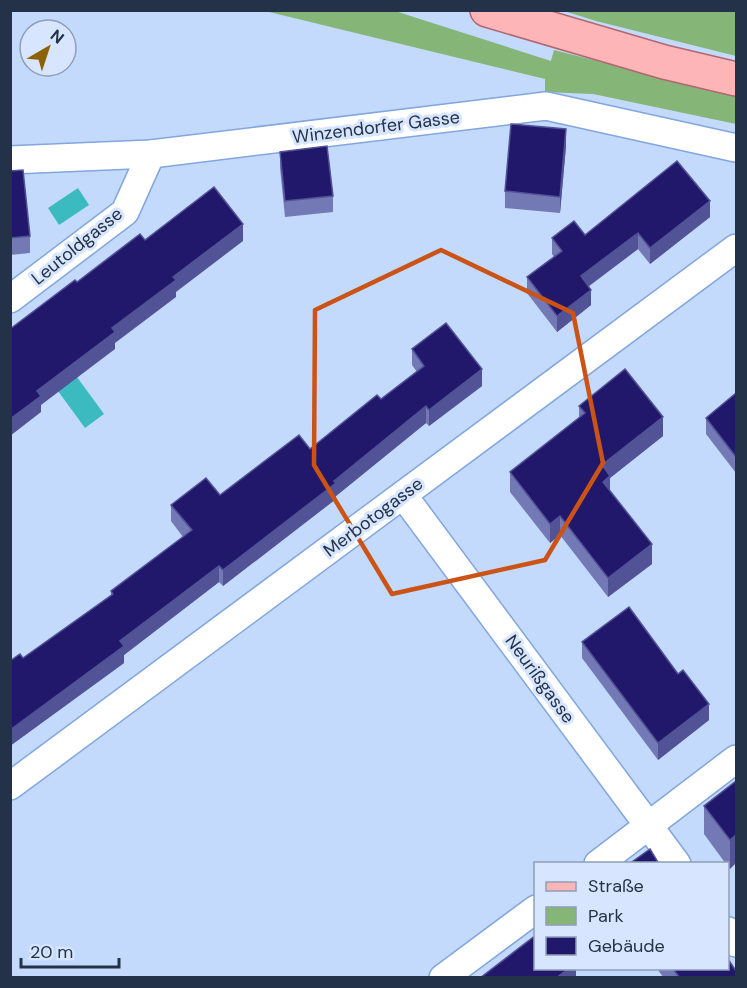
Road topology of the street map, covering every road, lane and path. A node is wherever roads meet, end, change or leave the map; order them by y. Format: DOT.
graph roads {
  1 [pos="487,10"];
  2 [pos="736,79"];
  3 [pos="736,148"];
  4 [pos="151,154"];
  5 [pos="10,160"];
  6 [pos="736,248"];
  7 [pos="10,299"];
  8 [pos="403,495"];
  9 [pos="736,759"];
  10 [pos="10,786"];
  11 [pos="649,826"];
  12 [pos="601,862"];
  13 [pos="676,862"];
  14 [pos="534,910"];
  15 [pos="442,978"];
  1 -- 2 [label="main road"];
  3 -- 4 [label="street, Winzendorfer Gasse"];
  4 -- 5 [label="street, Winzendorfer Gasse"];
  4 -- 7 [label="street, Leutoldgasse"];
  6 -- 8 [label="street, Merbotogasse"];
  8 -- 10 [label="street, Merbotogasse"];
  8 -- 11 [label="street, Neurißgasse"];
  9 -- 11 [label="street"];
  11 -- 12 [label="street"];
  11 -- 13 [label="street, Neurißgasse"];
  14 -- 15 [label="street"];
}
